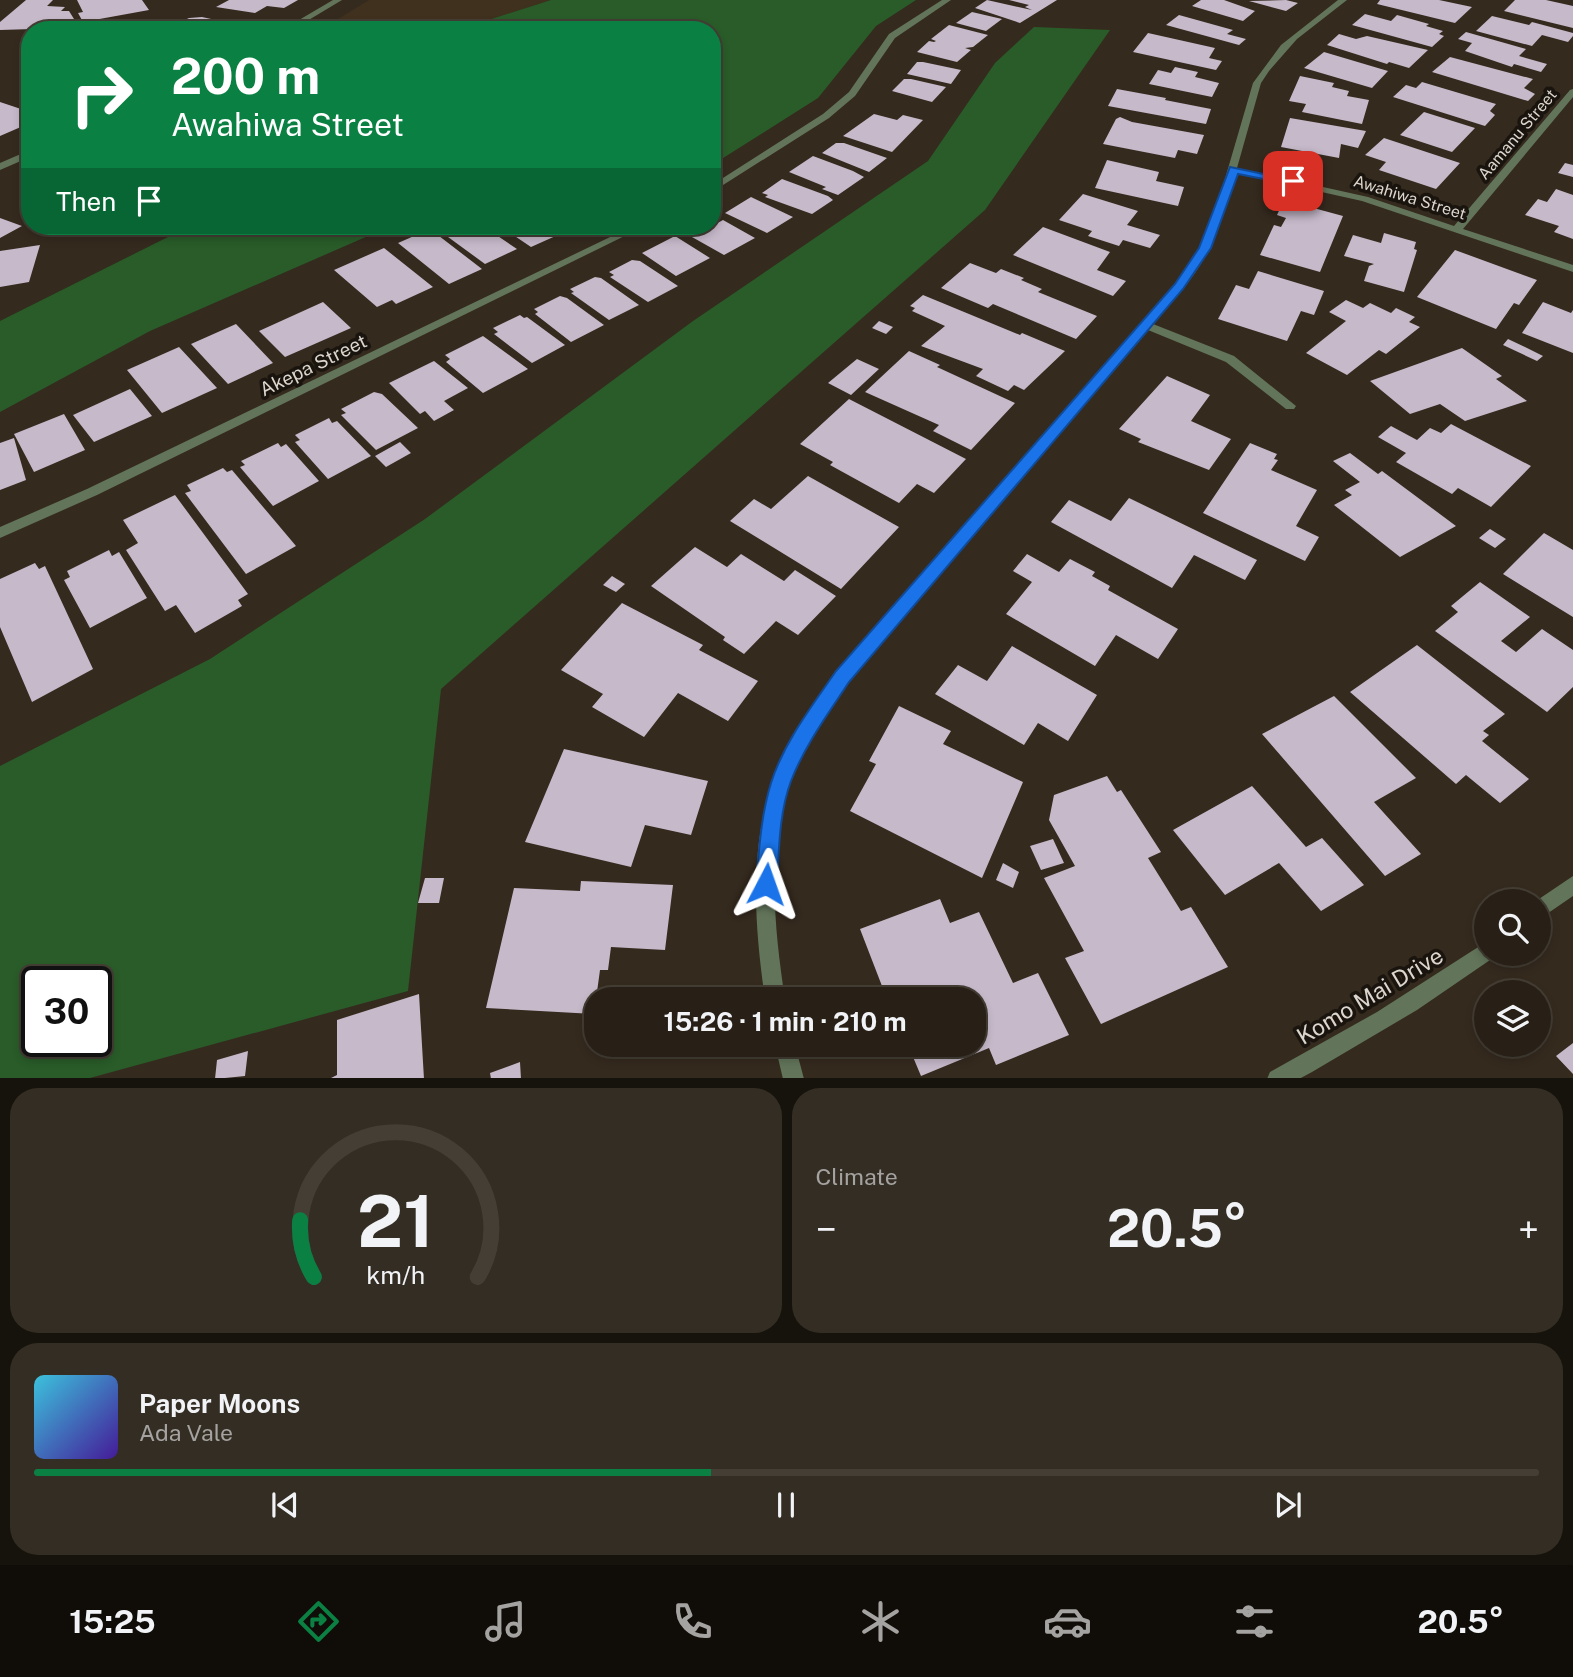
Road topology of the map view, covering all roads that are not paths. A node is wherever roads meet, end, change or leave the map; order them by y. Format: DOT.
graph roads {
  1 [pos="338,0"];
  2 [pos="947,0"];
  3 [pos="1343,0"];
  4 [pos="302,21"];
  5 [pos="1573,92"];
  6 [pos="21,157"];
  7 [pos="0,167"];
  8 [pos="1234,170"];
  9 [pos="721,183"];
  10 [pos="1458,228"];
  11 [pos="621,235"];
  12 [pos="1573,269"];
  13 [pos="1146,325"];
  14 [pos="1290,406"];
  15 [pos="0,533"];
  16 [pos="1573,885"];
  17 [pos="1551,901"];
  18 [pos="1474,960"];
  19 [pos="774,987"];
  20 [pos="788,1057"];
  21 [pos="794,1078"];
  22 [pos="1279,1078"];
  1 -- 4 [label="street"];
  2 -- 9 [label="street"];
  3 -- 8 [label="street"];
  5 -- 10 [label="street, Aamanu Street"];
  6 -- 7 [label="street"];
  8 -- 10 [label="street, Awahiwa Street"];
  8 -- 13 [label="street"];
  10 -- 12 [label="street, Awahiwa Street"];
  11 -- 15 [label="street, Akepa Street"];
  13 -- 14 [label="street"];
  13 -- 19 [label="street"];
  16 -- 17 [label="street"];
  18 -- 22 [label="street, Komo Mai Drive"];
  20 -- 21 [label="street"];
}
